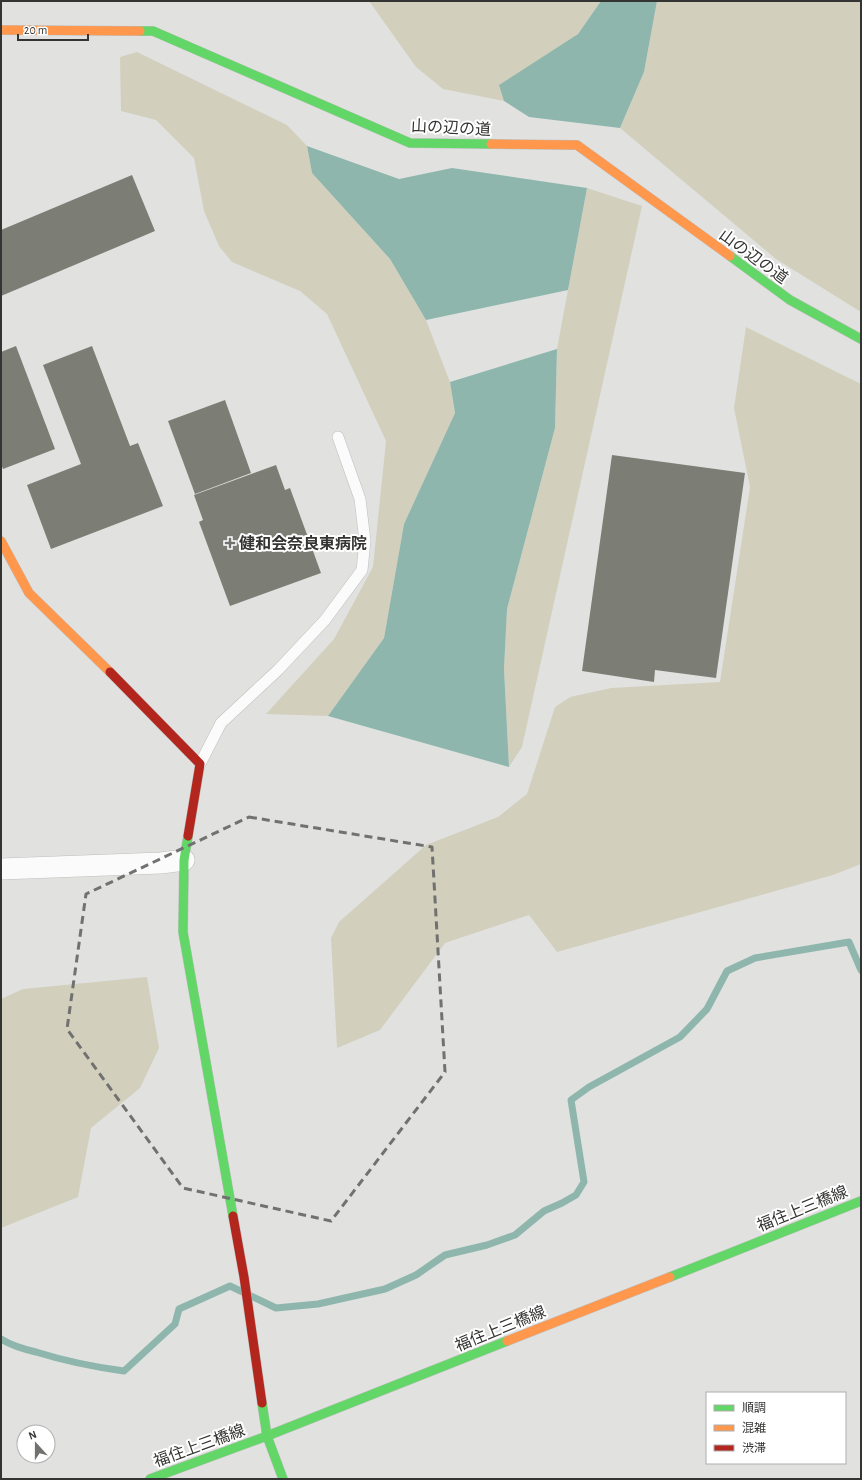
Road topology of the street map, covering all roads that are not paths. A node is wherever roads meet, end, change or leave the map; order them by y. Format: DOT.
graph roads {
  1 [pos="1,30"];
  2 [pos="861,339"];
  3 [pos="338,437"];
  4 [pos="1,541"];
  5 [pos="200,764"];
  6 [pos="184,860"];
  7 [pos="1,869"];
  8 [pos="861,1201"];
  9 [pos="267,1436"];
  10 [pos="150,1479"];
  11 [pos="283,1479"];
  1 -- 2 [label="street, 山の辺の道"];
  3 -- 5 [label="lane"];
  4 -- 5 [label="street"];
  5 -- 6 [label="street"];
  6 -- 7 [label="street"];
  6 -- 9 [label="street"];
  8 -- 9 [label="street, 福住上三橋線"];
  9 -- 10 [label="street, 福住上三橋線"];
  9 -- 11 [label="street"];
}
